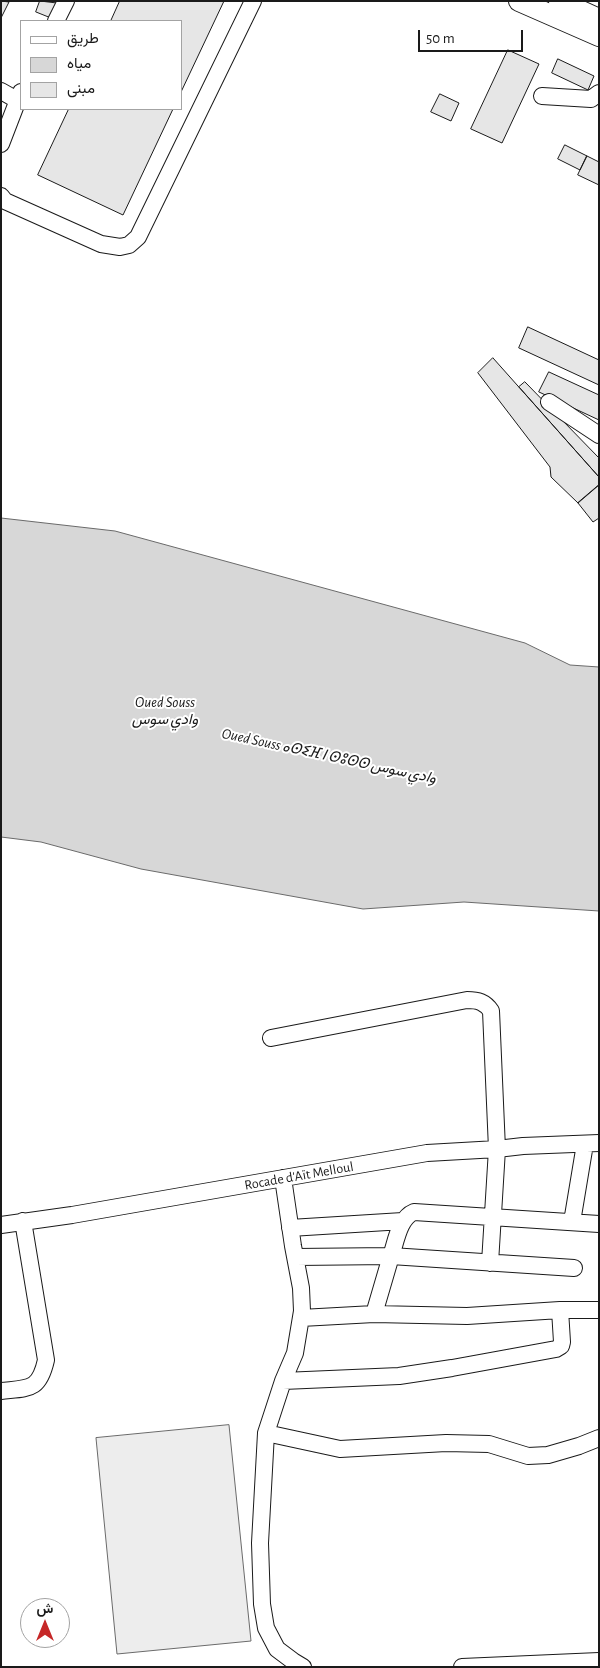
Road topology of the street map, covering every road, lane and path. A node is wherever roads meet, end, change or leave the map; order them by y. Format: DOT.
graph roads {
  1 [pos="66,1"];
  2 [pos="253,1"];
  3 [pos="519,1"];
  4 [pos="559,1"];
  5 [pos="599,19"];
  6 [pos="56,20"];
  7 [pos="599,36"];
  8 [pos="1,91"];
  9 [pos="599,93"];
  10 [pos="19,96"];
  11 [pos="542,96"];
  12 [pos="1,144"];
  13 [pos="1,196"];
  14 [pos="548,402"];
  15 [pos="599,435"];
  16 [pos="271,1038"];
  17 [pos="592,1144"];
  18 [pos="498,1149"];
  19 [pos="283,1178"];
  20 [pos="492,1217"];
  21 [pos="23,1221"];
  22 [pos="403,1221"];
  23 [pos="572,1222"];
  24 [pos="599,1224"];
  25 [pos="1,1225"];
  26 [pos="290,1228"];
  27 [pos="391,1256"];
  28 [pos="296,1257"];
  29 [pos="490,1263"];
  30 [pos="574,1268"];
  31 [pos="560,1310"];
  32 [pos="599,1310"];
  33 [pos="374,1314"];
  34 [pos="301,1318"];
  35 [pos="283,1381"];
  36 [pos="1,1391"];
  37 [pos="266,1433"];
  38 [pos="599,1438"];
  39 [pos="599,1661"];
  40 [pos="304,1667"];
  41 [pos="462,1667"];
  1 -- 6 [label="street"];
  2 -- 13 [label="street"];
  3 -- 7 [label="main road"];
  4 -- 5 [label="main road"];
  8 -- 10 [label="street"];
  9 -- 11 [label="street"];
  10 -- 12 [label="street"];
  14 -- 15 [label="street"];
  16 -- 18 [label="street"];
  17 -- 18 [label="street, Rocade d'Aït Melloul"];
  17 -- 23 [label="street"];
  18 -- 19 [label="street, Rocade d'Aït Melloul"];
  18 -- 20 [label="street"];
  19 -- 21 [label="street, Rocade d'Aït Melloul"];
  19 -- 26 [label="street"];
  20 -- 22 [label="street"];
  20 -- 23 [label="street"];
  20 -- 29 [label="street"];
  21 -- 25 [label="street, Rocade d'Aït Melloul"];
  21 -- 36 [label="street"];
  22 -- 26 [label="street"];
  22 -- 27 [label="street"];
  23 -- 24 [label="street"];
  26 -- 28 [label="street"];
  27 -- 28 [label="street"];
  27 -- 29 [label="street"];
  27 -- 33 [label="street"];
  28 -- 34 [label="street"];
  29 -- 30 [label="street"];
  31 -- 32 [label="street"];
  31 -- 33 [label="street"];
  31 -- 35 [label="street"];
  33 -- 34 [label="street"];
  34 -- 35 [label="street"];
  35 -- 37 [label="street"];
  37 -- 38 [label="street"];
  37 -- 40 [label="street"];
  39 -- 41 [label="street"];
}
